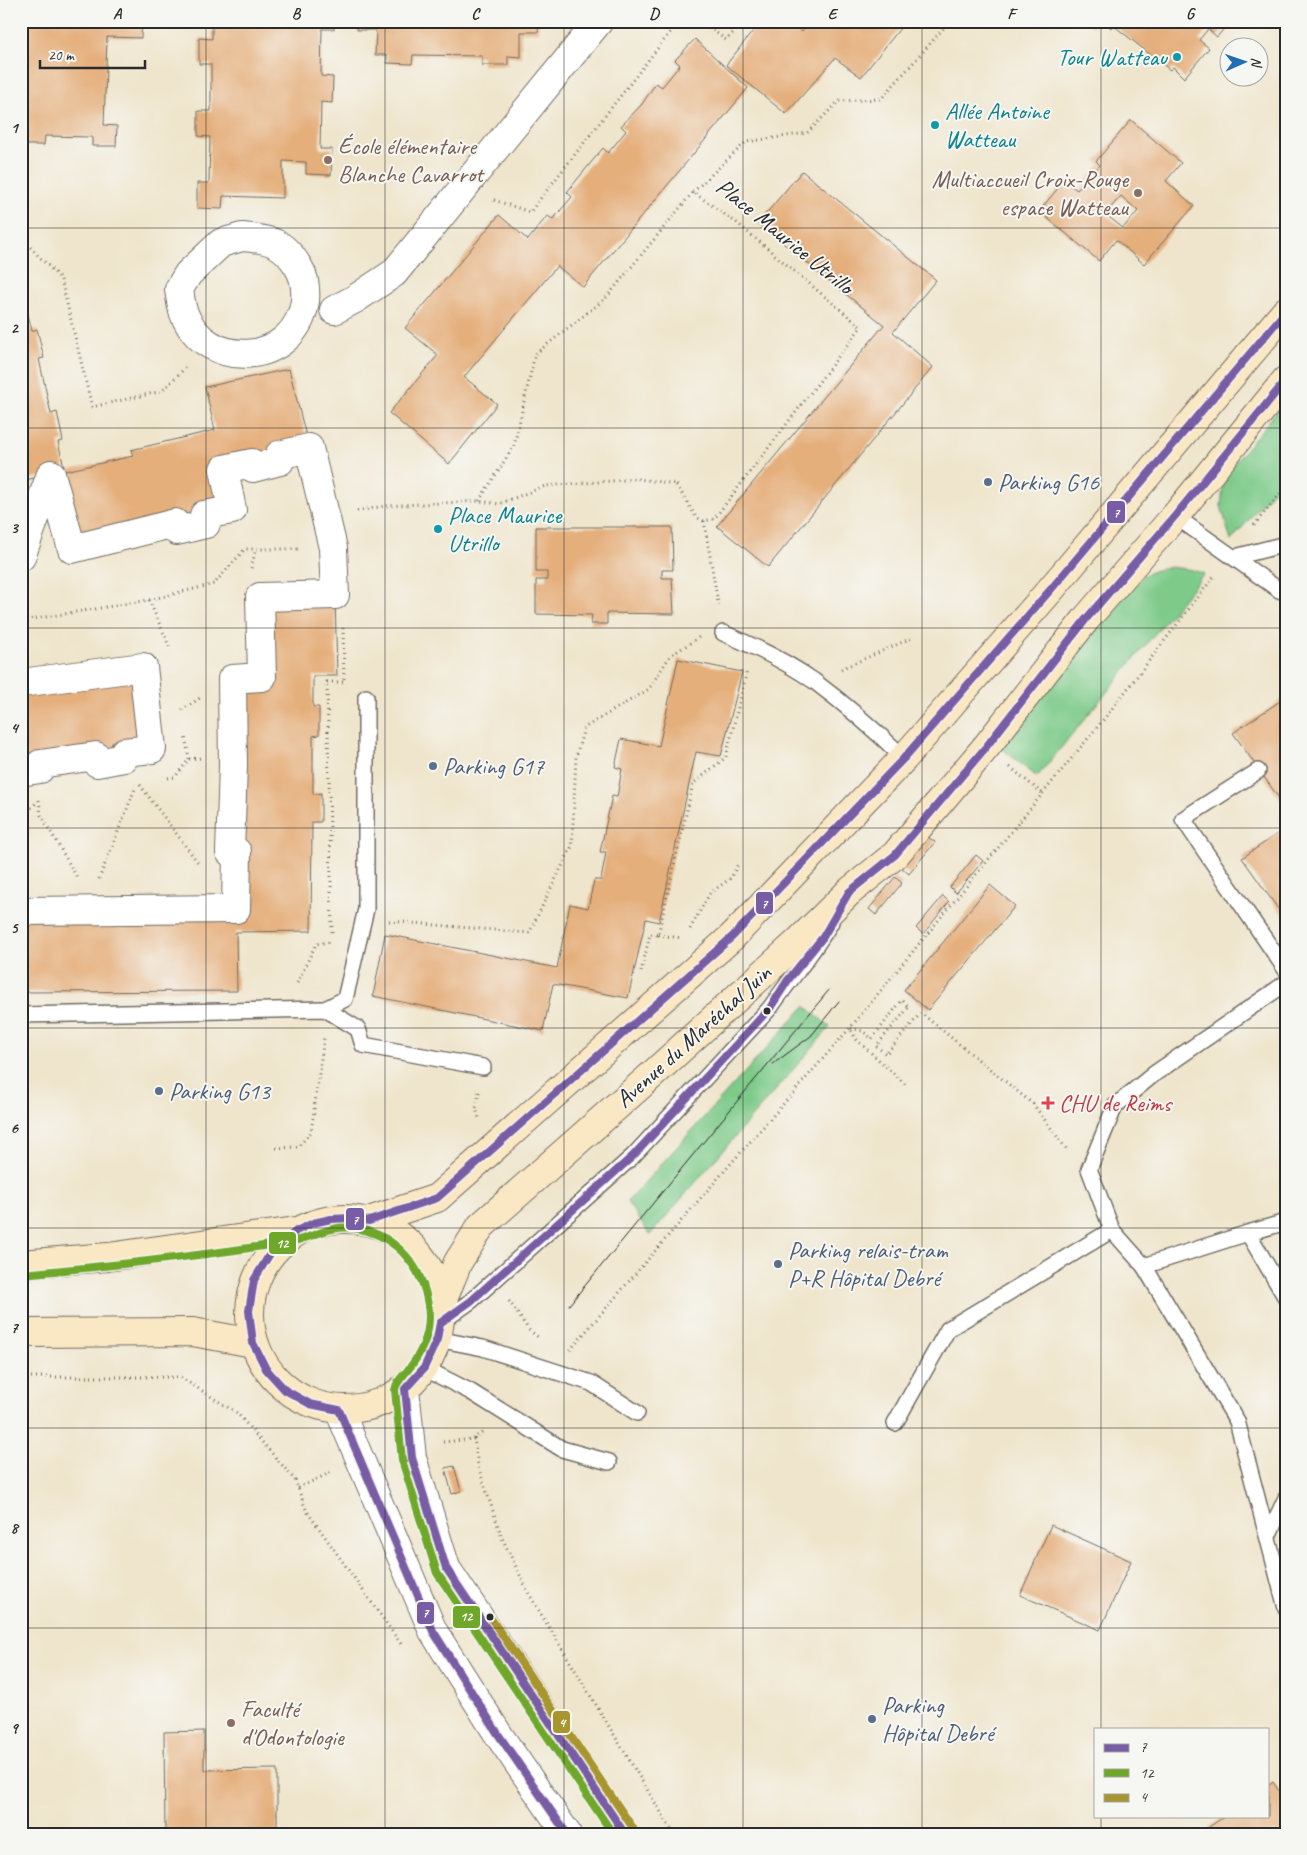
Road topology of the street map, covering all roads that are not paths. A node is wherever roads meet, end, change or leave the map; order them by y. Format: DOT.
graph roads {
  1 [pos="599,21"];
  2 [pos="334,310"];
  3 [pos="1286,311"];
  4 [pos="208,344"];
  5 [pos="1286,380"];
  6 [pos="1175,516"];
  7 [pos="1286,544"];
  8 [pos="1233,555"];
  9 [pos="21,557"];
  10 [pos="1286,592"];
  11 [pos="723,633"];
  12 [pos="21,683"];
  13 [pos="366,697"];
  14 [pos="904,758"];
  15 [pos="1258,771"];
  16 [pos="29,782"];
  17 [pos="849,892"];
  18 [pos="21,911"];
  19 [pos="1286,970"];
  20 [pos="1286,983"];
  21 [pos="325,1009"];
  22 [pos="21,1015"];
  23 [pos="483,1067"];
  24 [pos="369,1221"];
  25 [pos="1286,1222"];
  26 [pos="1112,1230"];
  27 [pos="296,1231"];
  28 [pos="1248,1233"];
  29 [pos="21,1264"];
  30 [pos="1144,1266"];
  31 [pos="1286,1298"];
  32 [pos="439,1323"];
  33 [pos="21,1333"];
  34 [pos="253,1343"];
  35 [pos="424,1368"];
  36 [pos="405,1389"];
  37 [pos="339,1410"];
  38 [pos="637,1413"];
  39 [pos="895,1423"];
  40 [pos="609,1462"];
  41 [pos="1286,1498"];
  42 [pos="1268,1536"];
  43 [pos="1286,1608"];
  44 [pos="566,1832"];
  45 [pos="625,1834"];
  1 -- 2 [label="street"];
  3 -- 14 [label="main road, Avenue du Maréchal Juin"];
  4 -- 4 [label="street"];
  5 -- 6 [label="main road, Avenue du Maréchal Juin"];
  6 -- 8 [label="lane"];
  6 -- 17 [label="main road, Avenue du Maréchal Juin"];
  7 -- 8 [label="lane"];
  8 -- 10 [label="lane"];
  9 -- 18 [label="street"];
  11 -- 14 [label="lane"];
  12 -- 16 [label="street"];
  13 -- 21 [label="lane"];
  14 -- 24 [label="main road, Avenue du Maréchal Juin"];
  15 -- 19 [label="lane"];
  17 -- 32 [label="lane"];
  17 -- 32 [label="main road, Avenue du Maréchal Juin"];
  20 -- 26 [label="lane"];
  21 -- 22 [label="lane"];
  21 -- 23 [label="lane"];
  24 -- 27 [label="main road"];
  24 -- 32 [label="main road"];
  25 -- 28 [label="lane"];
  26 -- 30 [label="lane"];
  26 -- 39 [label="lane"];
  27 -- 29 [label="main road"];
  27 -- 34 [label="main road, Avenue du Maréchal Juin"];
  28 -- 30 [label="lane"];
  28 -- 31 [label="lane"];
  30 -- 42 [label="lane"];
  32 -- 35 [label="main road, Avenue du Maréchal Juin"];
  32 -- 38 [label="lane"];
  33 -- 34 [label="main road"];
  34 -- 37 [label="main road, Avenue du Maréchal Juin"];
  35 -- 36 [label="main road, Avenue du Maréchal Juin"];
  35 -- 40 [label="lane"];
  36 -- 37 [label="main road, Avenue du Maréchal Juin"];
  36 -- 45 [label="street"];
  37 -- 44 [label="street"];
  41 -- 42 [label="lane"];
  42 -- 43 [label="lane"];
}
